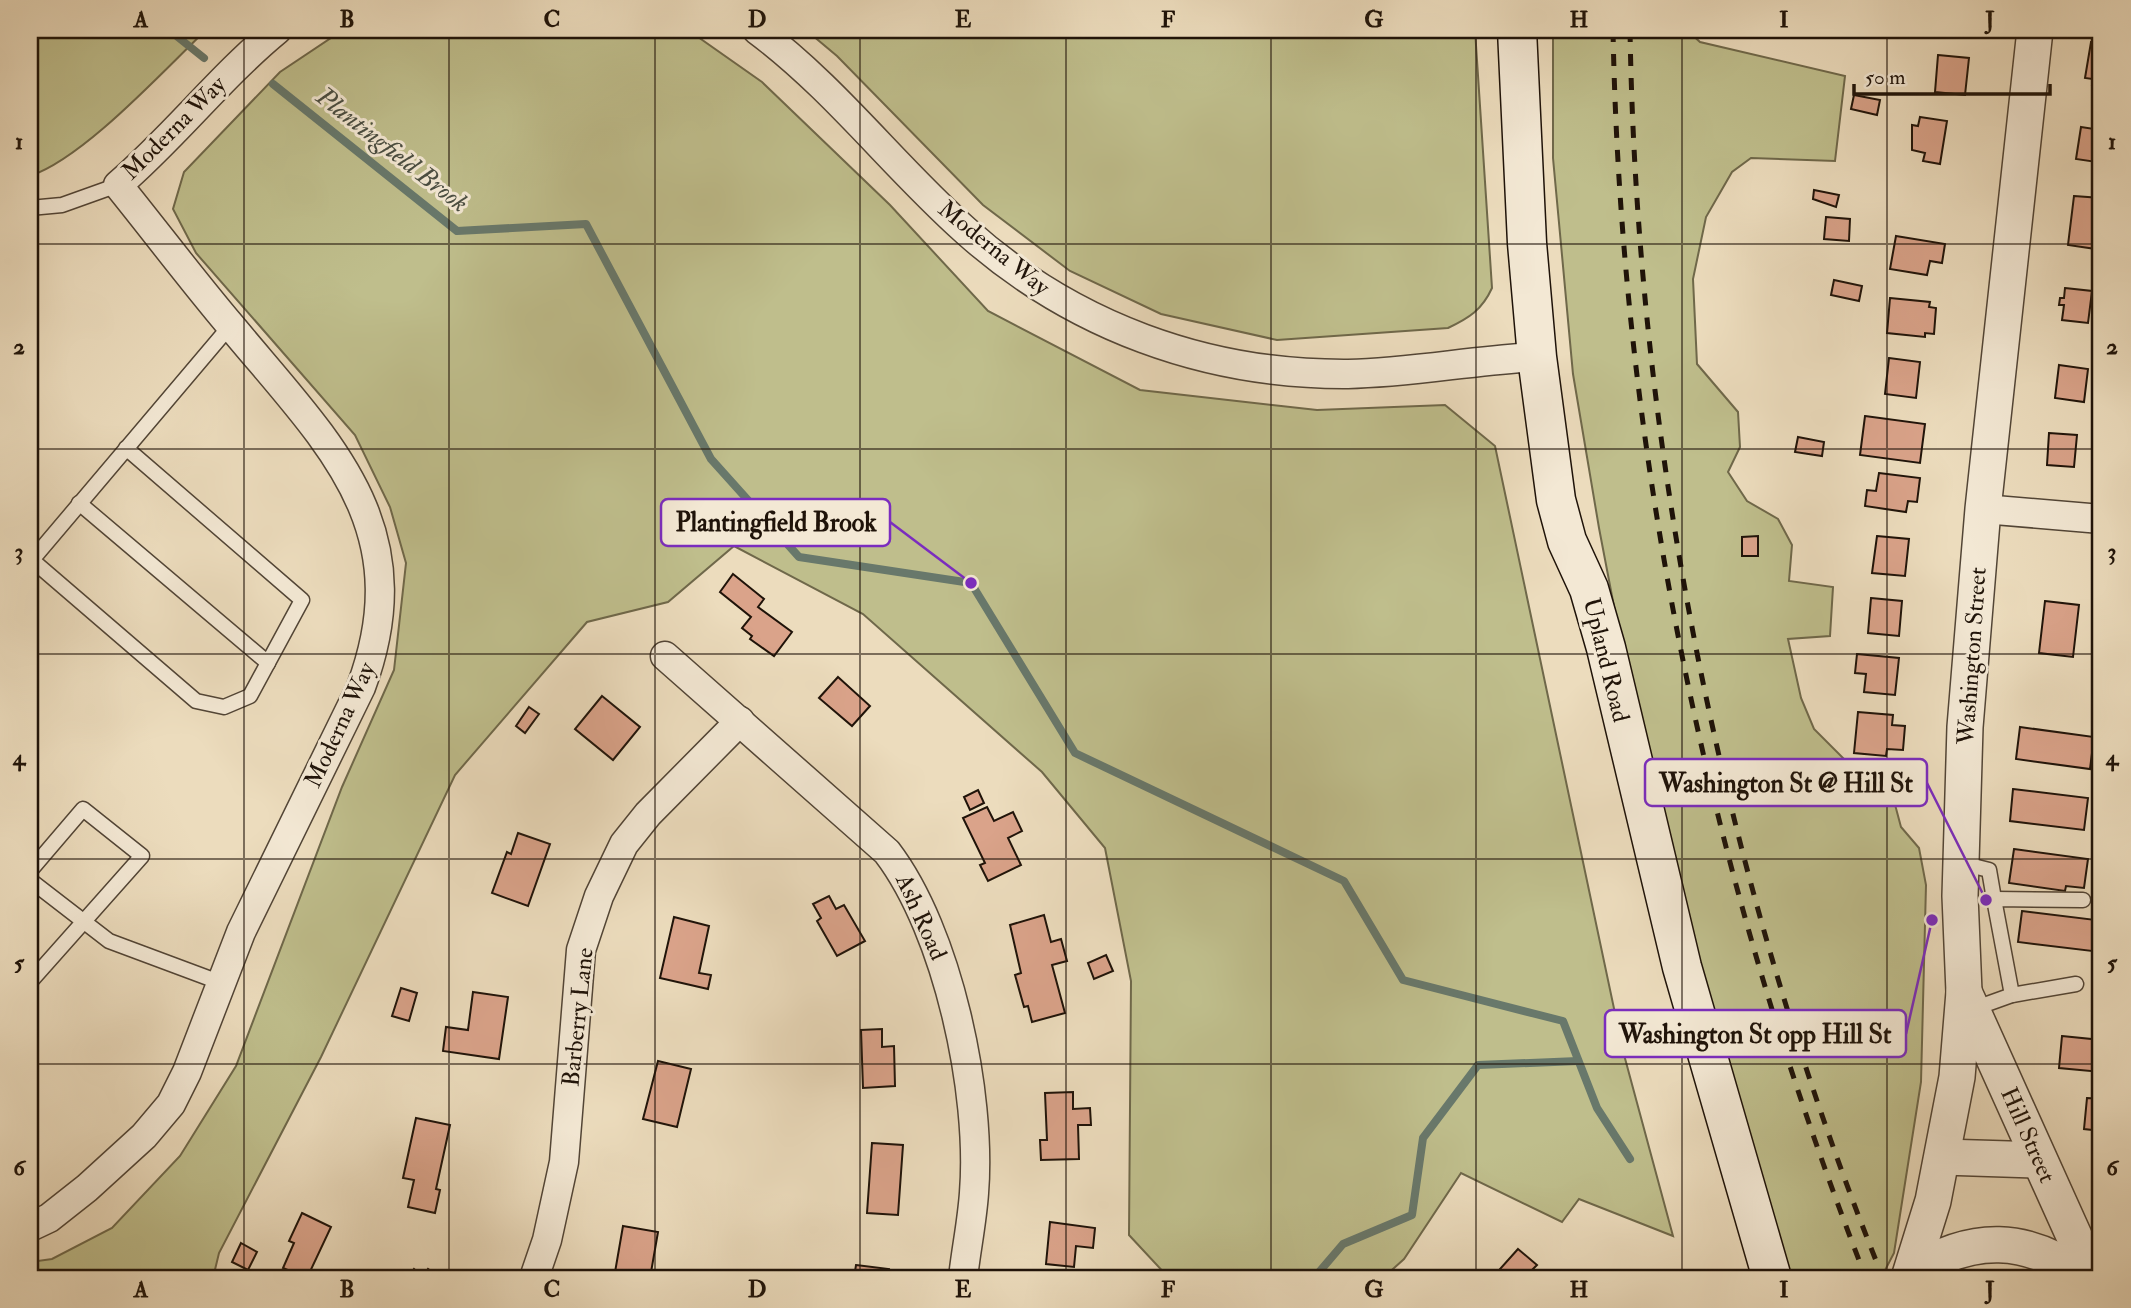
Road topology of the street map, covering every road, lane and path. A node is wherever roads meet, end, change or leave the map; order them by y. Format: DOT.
graph roads {
  1 [pos="277,30"];
  2 [pos="757,30"];
  3 [pos="1517,30"];
  4 [pos="2035,30"];
  5 [pos="118,185"];
  6 [pos="30,208"];
  7 [pos="230,326"];
  8 [pos="1537,357"];
  9 [pos="126,448"];
  10 [pos="79,503"];
  11 [pos="1983,509"];
  12 [pos="2101,519"];
  13 [pos="665,656"];
  14 [pos="268,663"];
  15 [pos="740,722"];
  16 [pos="1961,863"];
  17 [pos="30,871"];
  18 [pos="30,880"];
  19 [pos="1994,899"];
  20 [pos="2083,900"];
  21 [pos="82,923"];
  22 [pos="30,982"];
  23 [pos="219,982"];
  24 [pos="2076,984"];
  25 [pos="2012,995"];
  26 [pos="1969,1001"];
  27 [pos="1943,1157"];
  28 [pos="2038,1160"];
  29 [pos="30,1227"];
  30 [pos="1910,1275"];
  31 [pos="534,1278"];
  32 [pos="963,1278"];
  33 [pos="1772,1278"];
  34 [pos="2085,1278"];
  35 [pos="2092,1278"];
  1 -- 5 [label="street, Moderna Way"];
  2 -- 8 [label="street, Moderna Way"];
  3 -- 8 [label="main road, Upland Road"];
  4 -- 11 [label="street, Washington Street"];
  5 -- 6 [label="lane"];
  5 -- 7 [label="street, Moderna Way"];
  7 -- 9 [label="lane"];
  7 -- 23 [label="street, Moderna Way"];
  8 -- 33 [label="main road, Upland Road"];
  9 -- 10 [label="lane"];
  9 -- 14 [label="lane"];
  10 -- 14 [label="lane"];
  10 -- 14 [label="lane"];
  11 -- 12 [label="street"];
  11 -- 16 [label="street, Washington Street"];
  13 -- 15 [label="street, Ash Road"];
  15 -- 31 [label="street, Barberry Lane"];
  15 -- 32 [label="street, Ash Road"];
  16 -- 19 [label="lane"];
  16 -- 26 [label="street, Washington Street"];
  17 -- 21 [label="lane"];
  18 -- 21 [label="lane"];
  19 -- 20 [label="lane"];
  19 -- 25 [label="lane"];
  21 -- 22 [label="lane"];
  21 -- 23 [label="lane"];
  23 -- 29 [label="street, Moderna Way"];
  24 -- 25 [label="lane"];
  25 -- 26 [label="lane"];
  26 -- 27 [label="street, Washington Street"];
  26 -- 28 [label="street, Hill Street"];
  27 -- 28 [label="street"];
  27 -- 30 [label="street, Washington Street"];
  28 -- 35 [label="street, Hill Street"];
  30 -- 34 [label="street"];
}
